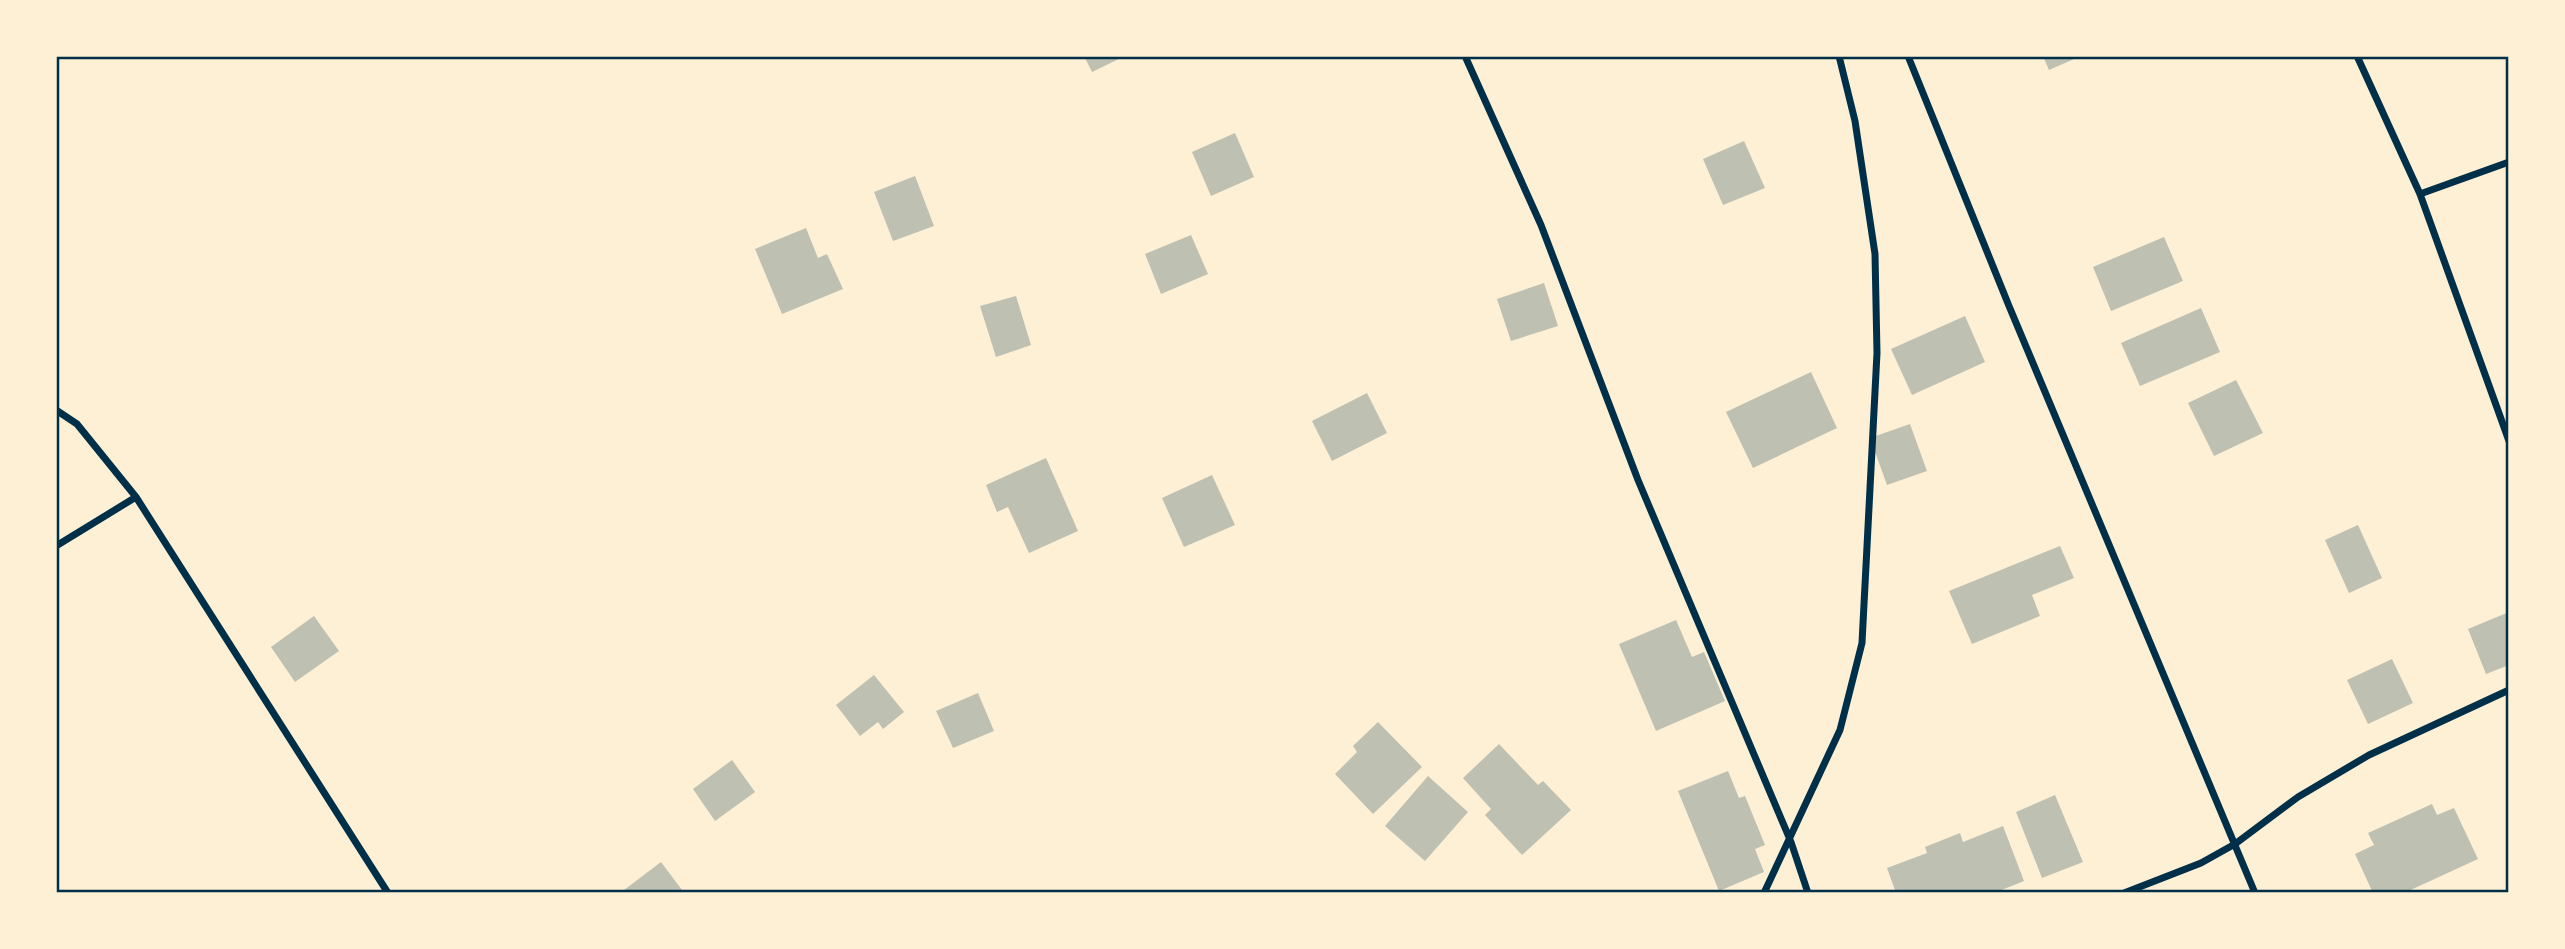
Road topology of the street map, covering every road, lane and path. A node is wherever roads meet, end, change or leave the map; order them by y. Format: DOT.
graph roads {
  1 [pos="1465,56"];
  2 [pos="1839,56"];
  3 [pos="1908,56"];
  4 [pos="2357,56"];
  5 [pos="2509,162"];
  6 [pos="2420,194"];
  7 [pos="56,410"];
  8 [pos="2509,441"];
  9 [pos="136,497"];
  10 [pos="56,546"];
  11 [pos="2509,690"];
  12 [pos="1791,842"];
  13 [pos="2235,844"];
  14 [pos="388,893"];
  15 [pos="1765,893"];
  16 [pos="1808,893"];
  17 [pos="2124,893"];
  18 [pos="2255,893"];
  1 -- 12 [label="street"];
  2 -- 12 [label="street"];
  3 -- 13 [label="street"];
  4 -- 6 [label="street"];
  5 -- 6 [label="street"];
  6 -- 8 [label="street"];
  7 -- 9 [label="street"];
  9 -- 10 [label="street"];
  9 -- 14 [label="street"];
  11 -- 13 [label="street"];
  12 -- 15 [label="street"];
  12 -- 16 [label="street"];
  13 -- 17 [label="street"];
  13 -- 18 [label="street"];
}
